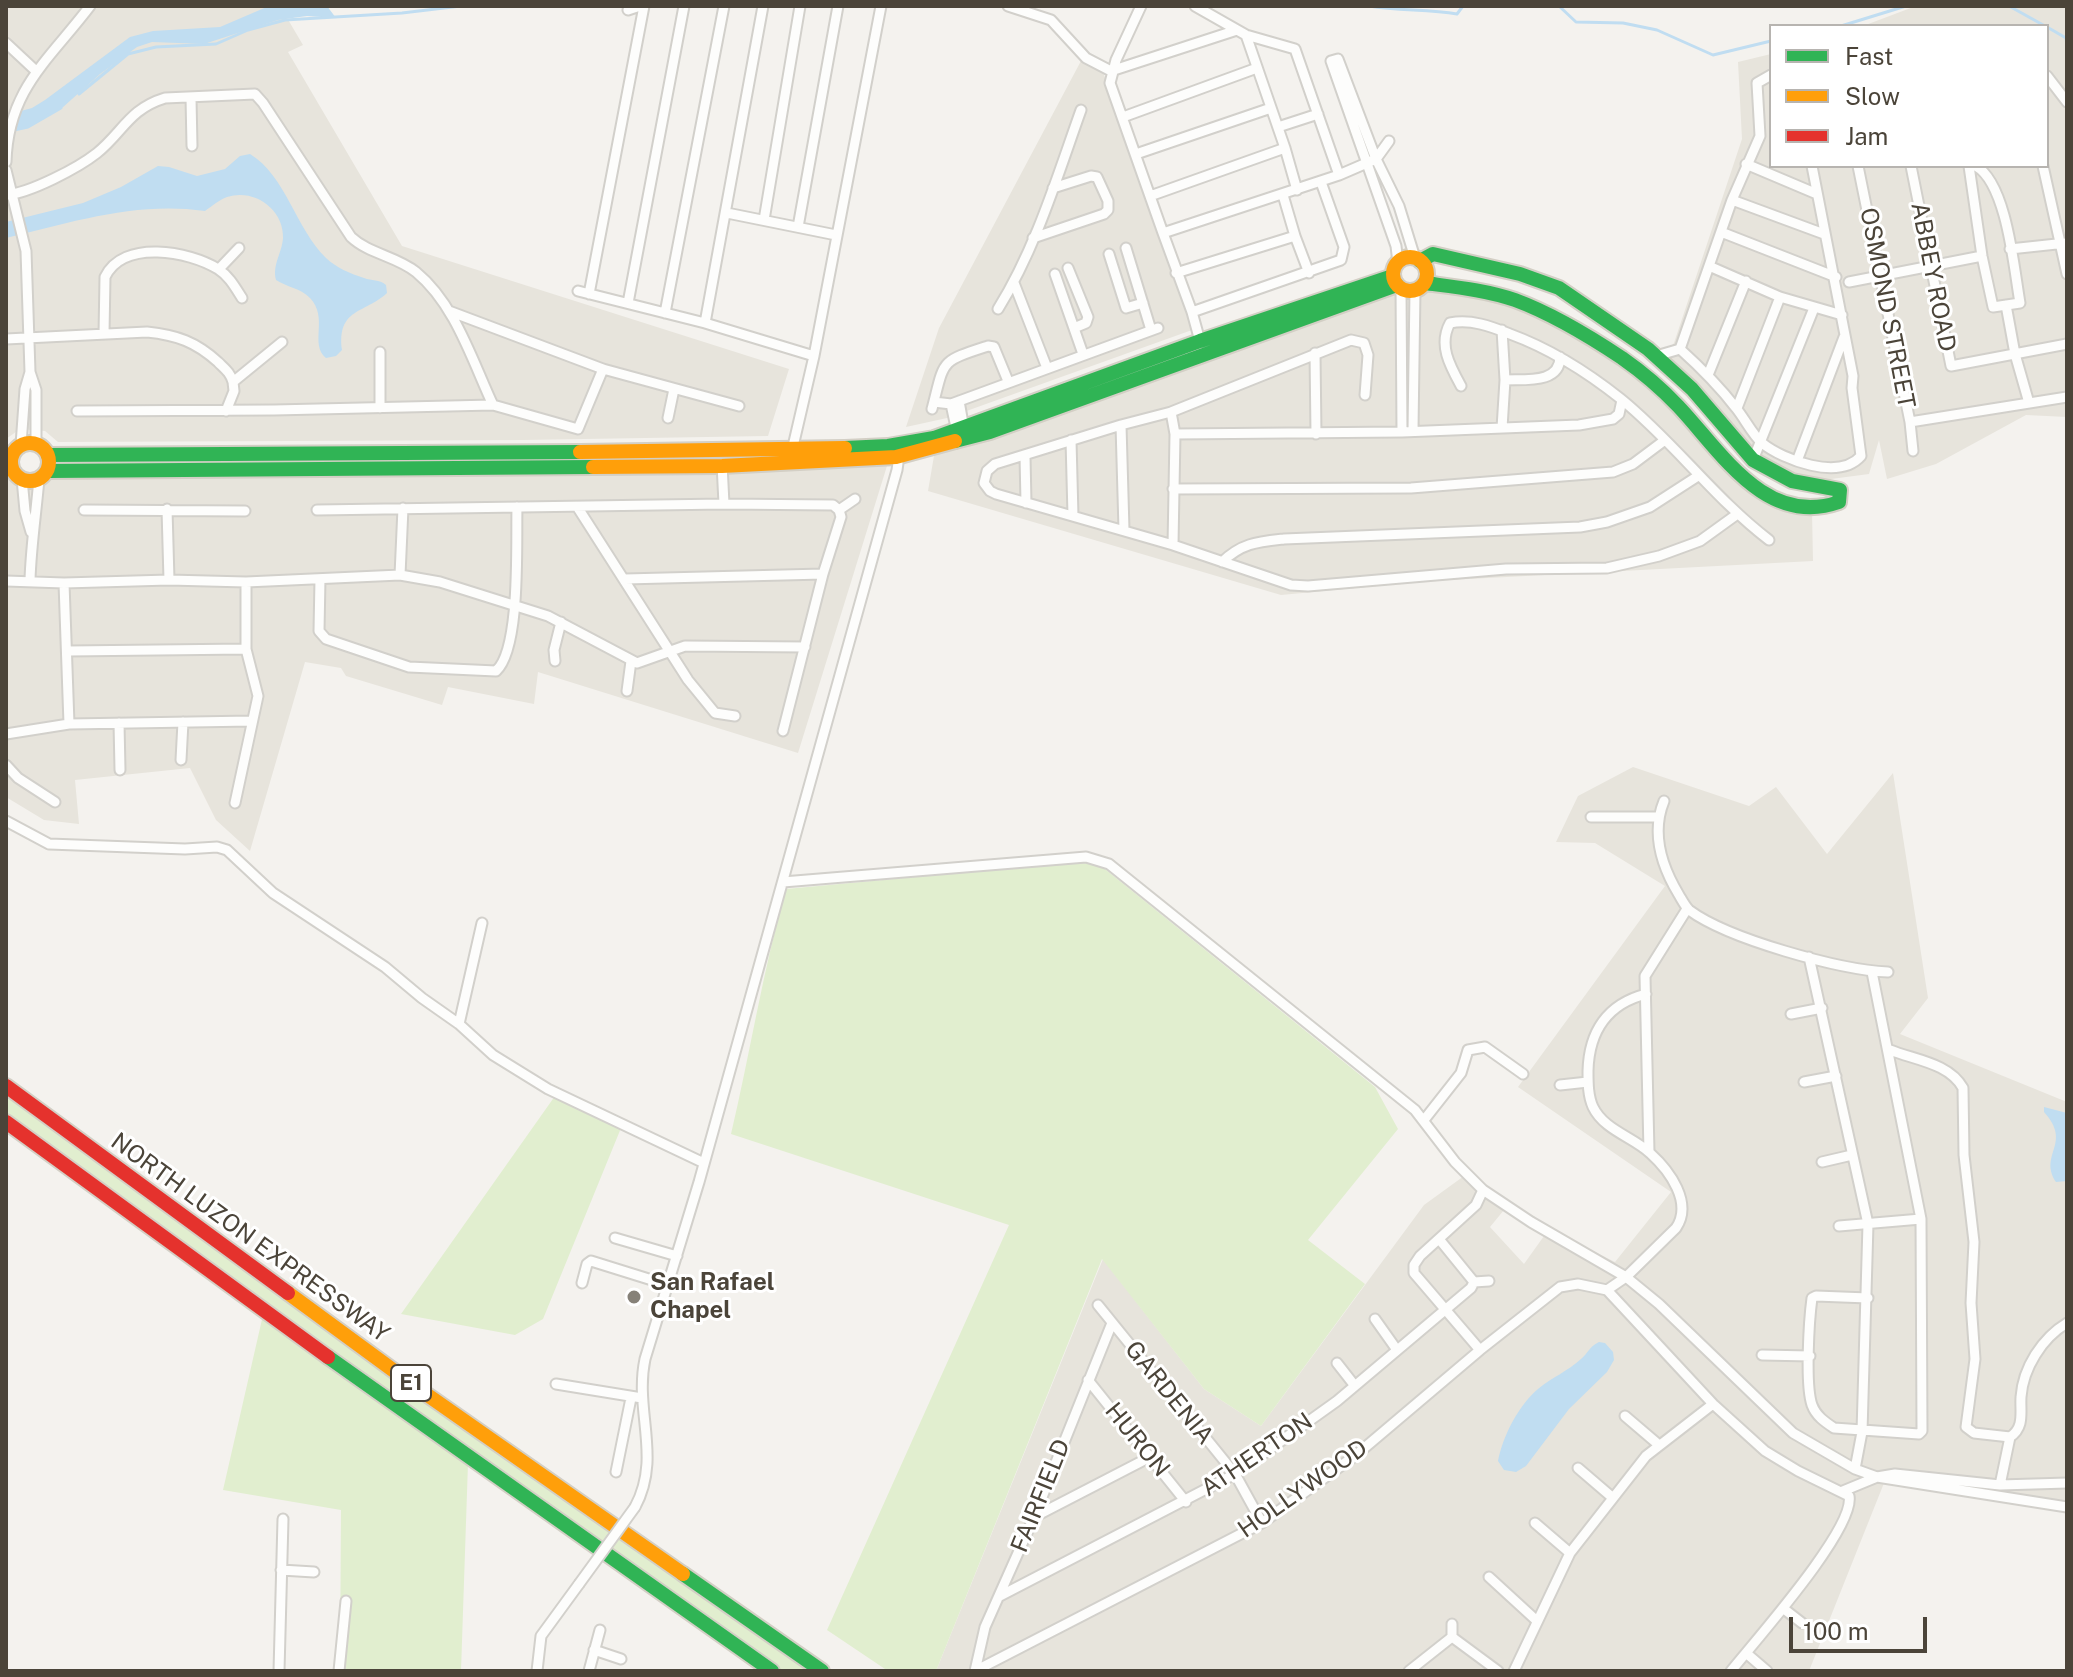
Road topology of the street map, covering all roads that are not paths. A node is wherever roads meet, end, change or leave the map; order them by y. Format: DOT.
graph roads {
  1 [pos="74,6"];
  2 [pos="90,6"];
  3 [pos="642,6"];
  4 [pos="684,6"];
  5 [pos="724,6"];
  6 [pos="763,6"];
  7 [pos="800,6"];
  8 [pos="838,6"];
  9 [pos="881,6"];
  10 [pos="1008,6"];
  11 [pos="1141,6"];
  12 [pos="1195,6"];
  13 [pos="628,10"];
  14 [pos="83,15"];
  15 [pos="1241,32"];
  16 [pos="6,43"];
  17 [pos="1335,60"];
  18 [pos="1257,68"];
  19 [pos="36,71"];
  20 [pos="1111,71"];
  21 [pos="1769,76"];
  22 [pos="2049,79"];
  23 [pos="191,98"];
  24 [pos="2067,102"];
  25 [pos="1271,108"];
  26 [pos="1081,110"];
  27 [pos="1318,114"];
  28 [pos="1123,117"];
  29 [pos="1278,127"];
  30 [pos="1766,137"];
  31 [pos="1389,141"];
  32 [pos="7,142"];
  33 [pos="192,146"];
  34 [pos="1285,148"];
  35 [pos="1136,154"];
  36 [pos="1371,161"];
  37 [pos="6,162"];
  38 [pos="1746,164"];
  39 [pos="1812,168"];
  40 [pos="1858,168"];
  41 [pos="1911,168"];
  42 [pos="1969,168"];
  43 [pos="1978,168"];
  44 [pos="2044,168"];
  45 [pos="6,170"];
  46 [pos="1339,175"];
  47 [pos="1321,182"];
  48 [pos="1053,188"];
  49 [pos="1297,190"];
  50 [pos="1817,194"];
  51 [pos="9,195"];
  52 [pos="1283,195"];
  53 [pos="1150,196"];
  54 [pos="1732,200"];
  55 [pos="727,213"];
  56 [pos="764,220"];
  57 [pos="798,227"];
  58 [pos="1721,232"];
  59 [pos="1163,233"];
  60 [pos="1824,234"];
  61 [pos="836,235"];
  62 [pos="1295,236"];
  63 [pos="1033,238"];
  64 [pos="2064,242"];
  65 [pos="239,248"];
  66 [pos="2010,249"];
  67 [pos="1982,256"];
  68 [pos="1418,260"];
  69 [pos="1930,265"];
  70 [pos="1709,266"];
  71 [pos="219,269"];
  72 [pos="1176,273"];
  73 [pos="1309,273"];
  74 [pos="2067,274"];
  75 [pos="1881,276"];
  76 [pos="1836,277"];
  77 [pos="1405,281"];
  78 [pos="1746,281"];
  79 [pos="1849,282"];
  80 [pos="1014,283"];
  81 [pos="578,291"];
  82 [pos="589,294"];
  83 [pos="1780,297"];
  84 [pos="242,298"];
  85 [pos="628,303"];
  86 [pos="1143,303"];
  87 [pos="2006,305"];
  88 [pos="1814,308"];
  89 [pos="998,309"];
  90 [pos="449,311"];
  91 [pos="1192,312"];
  92 [pos="665,313"];
  93 [pos="1842,315"];
  94 [pos="705,323"];
  95 [pos="1074,328"];
  96 [pos="1502,330"];
  97 [pos="104,334"];
  98 [pos="1845,334"];
  99 [pos="29,338"];
  100 [pos="6,339"];
  101 [pos="1200,341"];
  102 [pos="282,342"];
  103 [pos="2067,344"];
  104 [pos="1648,349"];
  105 [pos="1680,349"];
  106 [pos="380,352"];
  107 [pos="1315,353"];
  108 [pos="1083,354"];
  109 [pos="2015,354"];
  110 [pos="814,356"];
  111 [pos="1560,357"];
  112 [pos="1047,368"];
  113 [pos="603,369"];
  114 [pos="30,372"];
  115 [pos="1708,375"];
  116 [pos="1505,380"];
  117 [pos="1008,381"];
  118 [pos="233,382"];
  119 [pos="1461,386"];
  120 [pos="674,389"];
  121 [pos="1365,395"];
  122 [pos="2067,397"];
  123 [pos="1622,400"];
  124 [pos="955,402"];
  125 [pos="2029,403"];
  126 [pos="493,405"];
  127 [pos="739,406"];
  128 [pos="380,408"];
  129 [pos="1737,408"];
  130 [pos="77,411"];
  131 [pos="226,411"];
  132 [pos="1171,412"];
  133 [pos="668,418"];
  134 [pos="1910,422"];
  135 [pos="1121,425"];
  136 [pos="1502,428"];
  137 [pos="1413,430"];
  138 [pos="1402,432"];
  139 [pos="962,434"];
  140 [pos="1175,434"];
  141 [pos="1316,434"];
  142 [pos="1071,440"];
  143 [pos="1665,440"];
  144 [pos="1765,445"];
  145 [pos="1913,451"];
  146 [pos="892,452"];
  147 [pos="48,455"];
  148 [pos="1025,456"];
  149 [pos="791,457"];
  150 [pos="722,459"];
  151 [pos="16,460"];
  152 [pos="1797,461"];
  153 [pos="1757,462"];
  154 [pos="44,475"];
  155 [pos="1698,476"];
  156 [pos="1173,489"];
  157 [pos="855,499"];
  158 [pos="1026,503"];
  159 [pos="724,504"];
  160 [pos="517,507"];
  161 [pos="403,508"];
  162 [pos="578,508"];
  163 [pos="167,509"];
  164 [pos="84,510"];
  165 [pos="317,510"];
  166 [pos="839,510"];
  167 [pos="245,511"];
  168 [pos="1736,515"];
  169 [pos="1073,516"];
  170 [pos="1124,530"];
  171 [pos="31,532"];
  172 [pos="1769,540"];
  173 [pos="1173,545"];
  174 [pos="1222,562"];
  175 [pos="823,574"];
  176 [pos="400,575"];
  177 [pos="320,579"];
  178 [pos="625,579"];
  179 [pos="30,580"];
  180 [pos="169,580"];
  181 [pos="6,581"];
  182 [pos="246,582"];
  183 [pos="64,583"];
  184 [pos="515,606"];
  185 [pos="561,622"];
  186 [pos="805,647"];
  187 [pos="246,649"];
  188 [pos="68,651"];
  189 [pos="669,651"];
  190 [pos="555,661"];
  191 [pos="631,661"];
  192 [pos="627,691"];
  193 [pos="735,716"];
  194 [pos="252,721"];
  195 [pos="183,722"];
  196 [pos="119,723"];
  197 [pos="69,724"];
  198 [pos="783,731"];
  199 [pos="6,734"];
  200 [pos="181,760"];
  201 [pos="6,765"];
  202 [pos="120,770"];
  203 [pos="1664,801"];
  204 [pos="55,802"];
  205 [pos="235,803"];
  206 [pos="1591,817"];
  207 [pos="1658,817"];
  208 [pos="6,821"];
  209 [pos="783,882"];
  210 [pos="1687,909"];
  211 [pos="482,923"];
  212 [pos="1809,957"];
  213 [pos="1872,972"];
  214 [pos="1888,972"];
  215 [pos="1646,994"];
  216 [pos="1822,1008"];
  217 [pos="1791,1014"];
  218 [pos="459,1024"];
  219 [pos="1890,1050"];
  220 [pos="1523,1074"];
  221 [pos="1836,1076"];
  222 [pos="1588,1082"];
  223 [pos="1804,1082"];
  224 [pos="1560,1085"];
  225 [pos="6,1086"];
  226 [pos="1424,1120"];
  227 [pos="6,1122"];
  228 [pos="1649,1152"];
  229 [pos="1852,1155"];
  230 [pos="1822,1162"];
  231 [pos="704,1163"];
  232 [pos="1483,1190"];
  233 [pos="1921,1219"];
  234 [pos="1868,1224"];
  235 [pos="1839,1226"];
  236 [pos="615,1238"];
  237 [pos="1439,1239"];
  238 [pos="677,1256"];
  239 [pos="1626,1277"];
  240 [pos="1489,1281"];
  241 [pos="1474,1282"];
  242 [pos="582,1283"];
  243 [pos="668,1285"];
  244 [pos="1607,1290"];
  245 [pos="1868,1298"];
  246 [pos="1098,1305"];
  247 [pos="1444,1310"];
  248 [pos="1375,1319"];
  249 [pos="1112,1323"];
  250 [pos="2067,1323"];
  251 [pos="1397,1350"];
  252 [pos="1480,1350"];
  253 [pos="1762,1355"];
  254 [pos="1810,1356"];
  255 [pos="1337,1363"];
  256 [pos="1088,1380"];
  257 [pos="556,1384"];
  258 [pos="1355,1386"];
  259 [pos="636,1398"];
  260 [pos="1713,1404"];
  261 [pos="1625,1416"];
  262 [pos="1862,1432"];
  263 [pos="2010,1437"];
  264 [pos="1659,1445"];
  265 [pos="1152,1456"];
  266 [pos="1578,1468"];
  267 [pos="1855,1469"];
  268 [pos="616,1472"];
  269 [pos="1235,1474"];
  270 [pos="1877,1477"];
  271 [pos="2067,1483"];
  272 [pos="2000,1485"];
  273 [pos="1843,1491"];
  274 [pos="1613,1498"];
  275 [pos="1186,1502"];
  276 [pos="2067,1507"];
  277 [pos="1034,1517"];
  278 [pos="283,1519"];
  279 [pos="1262,1523"];
  280 [pos="1535,1523"];
  281 [pos="1570,1553"];
  282 [pos="281,1570"];
  283 [pos="314,1572"];
  284 [pos="1489,1577"];
  285 [pos="1000,1596"];
  286 [pos="346,1601"];
  287 [pos="1784,1609"];
  288 [pos="1537,1621"];
  289 [pos="1802,1623"];
  290 [pos="1452,1624"];
  291 [pos="600,1630"];
  292 [pos="1452,1637"];
  293 [pos="594,1650"];
  294 [pos="1746,1653"];
  295 [pos="621,1659"];
  296 [pos="279,1671"];
  297 [pos="339,1671"];
  298 [pos="537,1671"];
  299 [pos="589,1671"];
  300 [pos="772,1671"];
  301 [pos="822,1671"];
  302 [pos="975,1671"];
  303 [pos="1409,1671"];
  304 [pos="1498,1671"];
  305 [pos="1514,1671"];
  306 [pos="1731,1671"];
  307 [pos="1767,1671"];
  1 -- 14 [label="street"];
  2 -- 14 [label="street"];
  3 -- 13 [label="street"];
  3 -- 82 [label="street"];
  4 -- 85 [label="street"];
  5 -- 92 [label="street"];
  6 -- 55 [label="street"];
  7 -- 56 [label="street"];
  8 -- 57 [label="street"];
  9 -- 61 [label="street"];
  10 -- 20 [label="street"];
  11 -- 20 [label="street"];
  12 -- 15 [label="street"];
  14 -- 19 [label="street"];
  15 -- 18 [label="street"];
  15 -- 20 [label="street"];
  15 -- 27 [label="street"];
  16 -- 19 [label="street"];
  17 -- 36 [label="street"];
  18 -- 25 [label="street"];
  18 -- 28 [label="street"];
  19 -- 32 [label="street"];
  20 -- 28 [label="street"];
  21 -- 30 [label="street"];
  22 -- 24 [label="street"];
  23 -- 33 [label="street"];
  23 -- 51 [label="street"];
  23 -- 90 [label="street"];
  25 -- 29 [label="street"];
  25 -- 35 [label="street"];
  26 -- 48 [label="street"];
  27 -- 29 [label="street"];
  27 -- 46 [label="street"];
  28 -- 35 [label="street"];
  29 -- 34 [label="street"];
  30 -- 38 [label="street"];
  31 -- 36 [label="street"];
  32 -- 37 [label="street"];
  34 -- 49 [label="street"];
  34 -- 53 [label="street"];
  35 -- 53 [label="street"];
  36 -- 46 [label="street"];
  36 -- 68 [label="street"];
  36 -- 77 [label="street"];
  38 -- 50 [label="street"];
  38 -- 54 [label="street"];
  39 -- 50 [label="street"];
  40 -- 75 [label="street, OSMOND STREET"];
  41 -- 69 [label="street, ABBEY ROAD"];
  42 -- 67 [label="street"];
  43 -- 66 [label="street"];
  44 -- 64 [label="street"];
  45 -- 51 [label="street"];
  46 -- 47 [label="street"];
  47 -- 49 [label="street"];
  47 -- 73 [label="street"];
  48 -- 63 [label="street"];
  48 -- 63 [label="street"];
  49 -- 52 [label="street"];
  50 -- 60 [label="street"];
  51 -- 99 [label="street"];
  52 -- 59 [label="street"];
  52 -- 62 [label="street"];
  53 -- 59 [label="street"];
  54 -- 58 [label="street"];
  54 -- 60 [label="street"];
  55 -- 56 [label="street"];
  55 -- 94 [label="street"];
  56 -- 57 [label="street"];
  57 -- 61 [label="street"];
  58 -- 70 [label="street"];
  58 -- 76 [label="street"];
  59 -- 72 [label="street"];
  60 -- 76 [label="street"];
  61 -- 110 [label="street"];
  62 -- 72 [label="street"];
  62 -- 73 [label="street"];
  63 -- 80 [label="street"];
  64 -- 66 [label="street"];
  64 -- 74 [label="street"];
  65 -- 71 [label="street"];
  66 -- 87 [label="street"];
  67 -- 69 [label="street"];
  67 -- 87 [label="street"];
  68 -- 77 [label="main road"];
  68 -- 77 [label="main road"];
  68 -- 104 [label="main road"];
  69 -- 75 [label="street"];
  69 -- 109 [label="street, ABBEY ROAD"];
  70 -- 78 [label="street"];
  70 -- 105 [label="street"];
  71 -- 84 [label="street"];
  71 -- 97 [label="street"];
  72 -- 91 [label="street"];
  73 -- 91 [label="street"];
  75 -- 79 [label="street"];
  75 -- 134 [label="street, OSMOND STREET"];
  76 -- 93 [label="street"];
  77 -- 101 [label="main road"];
  77 -- 137 [label="street"];
  77 -- 138 [label="street"];
  77 -- 139 [label="main road"];
  77 -- 153 [label="main road"];
  78 -- 83 [label="street"];
  78 -- 115 [label="street"];
  80 -- 89 [label="street"];
  80 -- 112 [label="street"];
  81 -- 82 [label="street"];
  82 -- 85 [label="street"];
  83 -- 88 [label="street"];
  83 -- 129 [label="street"];
  85 -- 92 [label="street"];
  86 -- 86 [label="street"];
  86 -- 108 [label="street"];
  87 -- 109 [label="street"];
  88 -- 93 [label="street"];
  88 -- 144 [label="street"];
  90 -- 113 [label="street"];
  90 -- 126 [label="street"];
  91 -- 101 [label="street"];
  92 -- 94 [label="street"];
  93 -- 98 [label="street"];
  94 -- 110 [label="street"];
  95 -- 95 [label="street"];
  95 -- 108 [label="street"];
  96 -- 111 [label="street"];
  96 -- 116 [label="street"];
  96 -- 119 [label="street"];
  97 -- 99 [label="street"];
  97 -- 118 [label="street"];
  98 -- 152 [label="street"];
  98 -- 152 [label="street"];
  99 -- 100 [label="street"];
  99 -- 114 [label="street"];
  101 -- 139 [label="main road"];
  102 -- 118 [label="street"];
  103 -- 109 [label="street, ABBEY ROAD"];
  104 -- 105 [label="street"];
  104 -- 153 [label="main road"];
  105 -- 115 [label="street"];
  106 -- 128 [label="street"];
  107 -- 121 [label="street"];
  107 -- 132 [label="street"];
  107 -- 141 [label="street"];
  108 -- 112 [label="street"];
  109 -- 125 [label="street"];
  110 -- 149 [label="street"];
  111 -- 116 [label="street"];
  111 -- 123 [label="street"];
  112 -- 117 [label="street"];
  113 -- 120 [label="street"];
  113 -- 126 [label="street"];
  114 -- 151 [label="street"];
  114 -- 151 [label="street"];
  115 -- 129 [label="street"];
  116 -- 136 [label="street"];
  117 -- 124 [label="street"];
  117 -- 124 [label="street"];
  118 -- 131 [label="street"];
  120 -- 127 [label="street"];
  120 -- 133 [label="street"];
  122 -- 125 [label="street"];
  123 -- 136 [label="street"];
  123 -- 143 [label="street"];
  124 -- 139 [label="street"];
  125 -- 134 [label="street"];
  126 -- 128 [label="street"];
  128 -- 131 [label="street"];
  129 -- 144 [label="street"];
  130 -- 131 [label="street"];
  132 -- 135 [label="street"];
  132 -- 140 [label="street"];
  134 -- 145 [label="street, OSMOND STREET"];
  135 -- 142 [label="street"];
  135 -- 170 [label="street"];
  136 -- 137 [label="street"];
  137 -- 138 [label="street"];
  138 -- 141 [label="street"];
  139 -- 146 [label="main road"];
  140 -- 141 [label="street"];
  140 -- 156 [label="street"];
  142 -- 148 [label="street"];
  142 -- 169 [label="street"];
  143 -- 155 [label="street"];
  143 -- 156 [label="street"];
  144 -- 152 [label="street"];
  144 -- 153 [label="street"];
  146 -- 149 [label="main road"];
  146 -- 209 [label="street"];
  147 -- 150 [label="main road"];
  147 -- 151 [label="main road"];
  147 -- 154 [label="main road"];
  148 -- 158 [label="street"];
  148 -- 158 [label="street"];
  149 -- 150 [label="main road"];
  150 -- 154 [label="main road"];
  150 -- 159 [label="street"];
  151 -- 154 [label="main road"];
  151 -- 171 [label="street"];
  154 -- 171 [label="street"];
  155 -- 168 [label="street"];
  155 -- 174 [label="street"];
  156 -- 173 [label="street"];
  157 -- 166 [label="street"];
  158 -- 169 [label="street"];
  159 -- 162 [label="street"];
  159 -- 166 [label="street"];
  160 -- 161 [label="street"];
  160 -- 162 [label="street"];
  160 -- 184 [label="street"];
  161 -- 165 [label="street"];
  161 -- 176 [label="street"];
  162 -- 178 [label="street"];
  163 -- 164 [label="street"];
  163 -- 167 [label="street"];
  163 -- 180 [label="street"];
  166 -- 175 [label="street"];
  168 -- 172 [label="street"];
  168 -- 174 [label="street"];
  169 -- 170 [label="street"];
  170 -- 173 [label="street"];
  171 -- 179 [label="street"];
  173 -- 174 [label="street"];
  175 -- 178 [label="street"];
  175 -- 186 [label="street"];
  176 -- 177 [label="street"];
  176 -- 184 [label="street"];
  177 -- 182 [label="street"];
  177 -- 184 [label="street"];
  178 -- 189 [label="street"];
  179 -- 181 [label="street"];
  179 -- 183 [label="street"];
  180 -- 182 [label="street"];
  180 -- 183 [label="street"];
  182 -- 187 [label="street"];
  183 -- 188 [label="street"];
  184 -- 185 [label="street"];
  185 -- 190 [label="street"];
  185 -- 191 [label="street"];
  186 -- 189 [label="street"];
  186 -- 198 [label="street"];
  187 -- 188 [label="street"];
  187 -- 194 [label="street"];
  188 -- 197 [label="street"];
  189 -- 191 [label="street"];
  189 -- 193 [label="street"];
  191 -- 192 [label="street"];
  194 -- 195 [label="street"];
  194 -- 205 [label="street"];
  195 -- 196 [label="street"];
  195 -- 200 [label="street"];
  196 -- 197 [label="street"];
  196 -- 202 [label="street"];
  197 -- 199 [label="street"];
  201 -- 204 [label="street"];
  203 -- 207 [label="street"];
  206 -- 207 [label="street"];
  207 -- 210 [label="street"];
  208 -- 218 [label="street"];
  209 -- 226 [label="street"];
  209 -- 231 [label="street"];
  210 -- 212 [label="street"];
  210 -- 215 [label="street"];
  211 -- 218 [label="street"];
  212 -- 213 [label="street"];
  212 -- 216 [label="street"];
  213 -- 214 [label="street"];
  213 -- 219 [label="street"];
  215 -- 222 [label="street"];
  215 -- 228 [label="street"];
  216 -- 217 [label="street"];
  216 -- 221 [label="street"];
  218 -- 231 [label="street"];
  219 -- 233 [label="street"];
  219 -- 263 [label="street"];
  220 -- 226 [label="street"];
  221 -- 223 [label="street"];
  221 -- 229 [label="street"];
  222 -- 224 [label="street"];
  222 -- 228 [label="street"];
  225 -- 301 [label="main road, NORTH LUZON EXPRESSWAY / E1"];
  226 -- 232 [label="street"];
  227 -- 300 [label="main road, NORTH LUZON EXPRESSWAY / E1"];
  228 -- 239 [label="street"];
  229 -- 230 [label="street"];
  229 -- 234 [label="street"];
  231 -- 238 [label="street"];
  232 -- 237 [label="street"];
  232 -- 239 [label="street"];
  233 -- 234 [label="street"];
  233 -- 262 [label="street"];
  234 -- 235 [label="street"];
  234 -- 245 [label="street"];
  236 -- 238 [label="street"];
  237 -- 241 [label="street"];
  237 -- 247 [label="street"];
  238 -- 243 [label="street"];
  239 -- 244 [label="street"];
  239 -- 267 [label="street"];
  240 -- 241 [label="street"];
  241 -- 247 [label="street, ATHERTON"];
  242 -- 243 [label="street"];
  243 -- 259 [label="street"];
  244 -- 252 [label="street, HOLLYWOOD"];
  244 -- 260 [label="street"];
  245 -- 254 [label="street"];
  245 -- 262 [label="street"];
  246 -- 249 [label="street, GARDENIA"];
  247 -- 251 [label="street, ATHERTON"];
  247 -- 252 [label="street"];
  248 -- 251 [label="street"];
  249 -- 256 [label="street, FAIRFIELD"];
  249 -- 269 [label="street, GARDENIA"];
  250 -- 263 [label="street"];
  251 -- 258 [label="street, ATHERTON"];
  252 -- 279 [label="street, HOLLYWOOD"];
  253 -- 254 [label="street"];
  254 -- 262 [label="street"];
  255 -- 258 [label="street"];
  256 -- 265 [label="street, HURON"];
  256 -- 277 [label="street, FAIRFIELD"];
  257 -- 259 [label="street"];
  258 -- 269 [label="street, ATHERTON"];
  259 -- 268 [label="street"];
  259 -- 298 [label="street, bridge"];
  260 -- 264 [label="street"];
  260 -- 273 [label="street"];
  261 -- 264 [label="street"];
  262 -- 267 [label="street"];
  263 -- 272 [label="street"];
  264 -- 274 [label="street"];
  265 -- 275 [label="street, HURON"];
  265 -- 277 [label="street"];
  266 -- 274 [label="street"];
  267 -- 270 [label="street"];
  269 -- 275 [label="street, ATHERTON"];
  269 -- 279 [label="street, GARDENIA"];
  270 -- 272 [label="street"];
  270 -- 273 [label="street"];
  270 -- 276 [label="street"];
  271 -- 272 [label="street"];
  273 -- 287 [label="street"];
  274 -- 281 [label="street"];
  275 -- 285 [label="street, ATHERTON"];
  277 -- 285 [label="street, FAIRFIELD"];
  278 -- 282 [label="street"];
  279 -- 302 [label="street, HOLLYWOOD"];
  280 -- 281 [label="street"];
  281 -- 288 [label="street"];
  282 -- 283 [label="street"];
  282 -- 296 [label="street"];
  284 -- 288 [label="street"];
  285 -- 302 [label="street, FAIRFIELD"];
  286 -- 297 [label="street"];
  287 -- 289 [label="street"];
  287 -- 294 [label="street"];
  288 -- 305 [label="street"];
  290 -- 292 [label="street"];
  291 -- 293 [label="street"];
  292 -- 303 [label="street"];
  292 -- 304 [label="street"];
  293 -- 295 [label="street"];
  293 -- 299 [label="street"];
  294 -- 306 [label="street"];
  294 -- 307 [label="street"];
}
